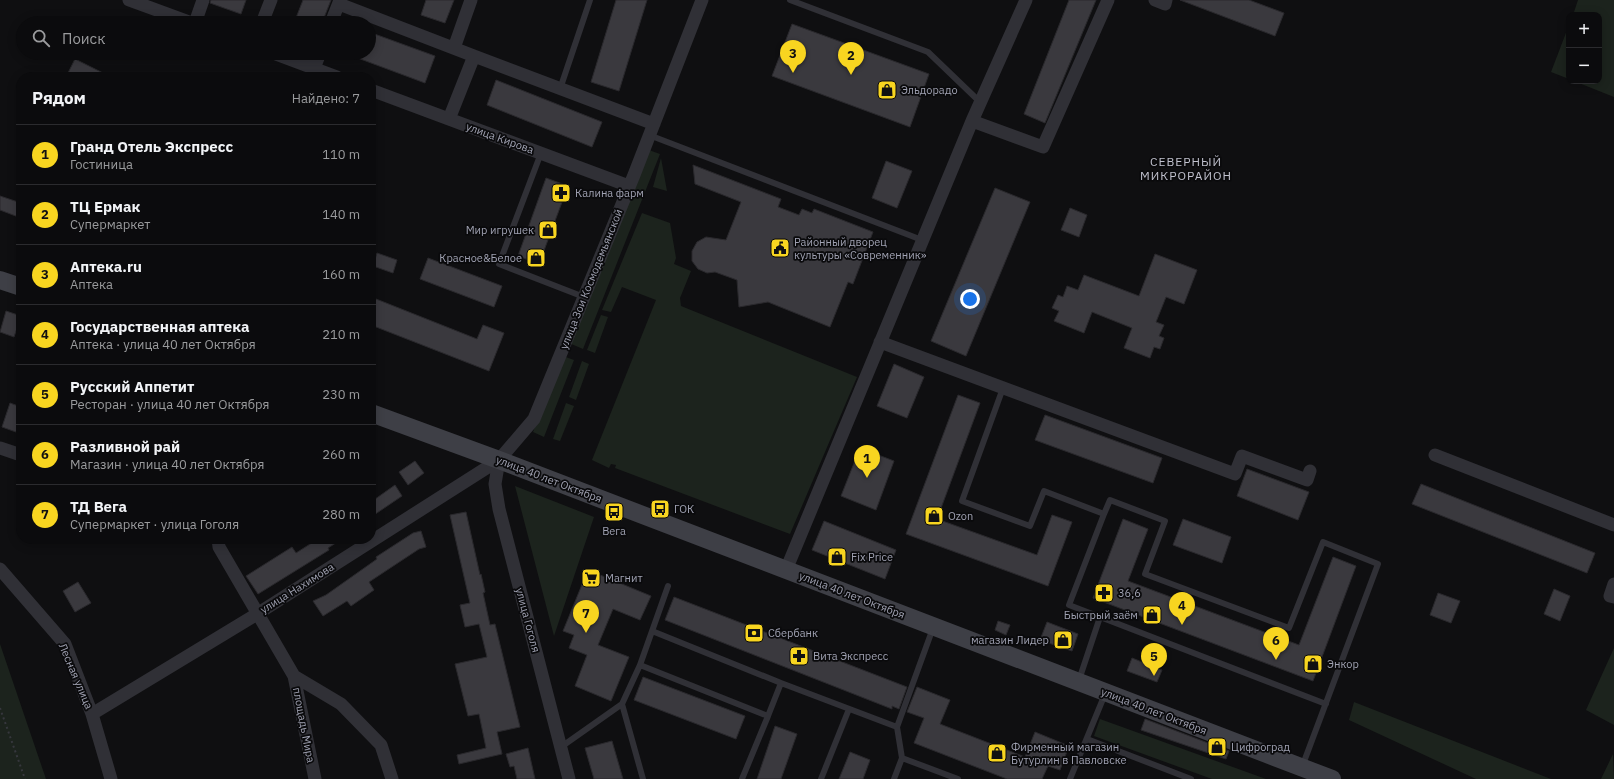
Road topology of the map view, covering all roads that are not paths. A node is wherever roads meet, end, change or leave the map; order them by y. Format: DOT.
graph roads {
  1 [pos="129,0"];
  2 [pos="203,0"];
  3 [pos="270,0"];
  4 [pos="471,0"];
  5 [pos="590,0"];
  6 [pos="702,0"];
  7 [pos="790,0"];
  8 [pos="1026,0"];
  9 [pos="1108,0"];
  10 [pos="1155,0"];
  11 [pos="1166,0"];
  12 [pos="340,2"];
  13 [pos="150,4"];
  14 [pos="177,16"];
  15 [pos="197,16"];
  16 [pos="264,16"];
  17 [pos="335,16"];
  18 [pos="375,16"];
  19 [pos="376,17"];
  20 [pos="454,48"];
  21 [pos="474,56"];
  22 [pos="292,60"];
  23 [pos="317,60"];
  24 [pos="314,68"];
  25 [pos="324,72"];
  26 [pos="560,89"];
  27 [pos="376,92"];
  28 [pos="980,102"];
  29 [pos="450,119"];
  30 [pos="972,120"];
  31 [pos="652,129"];
  32 [pos="541,153"];
  33 [pos="629,186"];
  34 [pos="922,240"];
  35 [pos="0,280"];
  36 [pos="16,285"];
  37 [pos="584,297"];
  38 [pos="880,342"];
  39 [pos="1003,388"];
  40 [pos="376,415"];
  41 [pos="0,448"];
  42 [pos="16,453"];
  43 [pos="1435,455"];
  44 [pos="499,460"];
  45 [pos="1310,471"];
  46 [pos="1104,514"];
  47 [pos="1614,525"];
  48 [pos="376,538"];
  49 [pos="219,544"];
  50 [pos="367,544"];
  51 [pos="0,569"];
  52 [pos="786,570"];
  53 [pos="1614,584"];
  54 [pos="668,586"];
  55 [pos="1614,597"];
  56 [pos="257,614"];
  57 [pos="1100,617"];
  58 [pos="933,626"];
  59 [pos="652,631"];
  60 [pos="640,665"];
  61 [pos="294,676"];
  62 [pos="1079,682"];
  63 [pos="781,683"];
  64 [pos="1105,692"];
  65 [pos="622,704"];
  66 [pos="1326,704"];
  67 [pos="849,709"];
  68 [pos="92,714"];
  69 [pos="768,716"];
  70 [pos="897,727"];
  71 [pos="1087,740"];
  72 [pos="562,747"];
  73 [pos="902,758"];
  74 [pos="1302,768"];
  75 [pos="111,779"];
  76 [pos="314,779"];
  77 [pos="392,779"];
  78 [pos="569,779"];
  79 [pos="642,779"];
  80 [pos="742,779"];
  81 [pos="820,779"];
  82 [pos="894,779"];
  83 [pos="958,779"];
  84 [pos="1070,779"];
  85 [pos="1191,779"];
  86 [pos="1332,779"];
  1 -- 13 [label="street"];
  2 -- 15 [label="street"];
  3 -- 16 [label="street"];
  4 -- 20 [label="street"];
  5 -- 26 [label="lane"];
  6 -- 31 [label="street, улица Зои Космодемьянской"];
  7 -- 28 [label="lane"];
  8 -- 28 [label="street"];
  9 -- 30 [label="street"];
  10 -- 11 [label="street"];
  12 -- 17 [label="street"];
  12 -- 18 [label="street"];
  13 -- 14 [label="street"];
  19 -- 20 [label="street"];
  20 -- 21 [label="street"];
  21 -- 26 [label="street"];
  21 -- 29 [label="street"];
  22 -- 24 [label="street"];
  23 -- 24 [label="street"];
  24 -- 25 [label="street"];
  26 -- 31 [label="street"];
  27 -- 29 [label="street, улица Кирова"];
  28 -- 30 [label="street"];
  29 -- 32 [label="street, улица Кирова"];
  30 -- 34 [label="street"];
  31 -- 33 [label="street, улица Зои Космодемьянской"];
  31 -- 34 [label="lane"];
  32 -- 33 [label="street, улица Кирова"];
  32 -- 37 [label="lane"];
  33 -- 37 [label="street, улица Зои Космодемьянской"];
  34 -- 38 [label="street"];
  35 -- 36 [label="street"];
  37 -- 44 [label="street, улица Зои Космодемьянской"];
  38 -- 39 [label="street"];
  38 -- 52 [label="street"];
  39 -- 45 [label="street"];
  39 -- 46 [label="lane"];
  40 -- 44 [label="street, улица 40 лет Октября"];
  41 -- 42 [label="street"];
  43 -- 47 [label="street"];
  44 -- 48 [label="street, улица Нахимова"];
  44 -- 52 [label="street, улица 40 лет Октября"];
  44 -- 72 [label="street, улица Гоголя"];
  46 -- 57 [label="lane"];
  46 -- 66 [label="lane"];
  49 -- 56 [label="street"];
  50 -- 56 [label="street, улица Нахимова"];
  51 -- 68 [label="street, Лесная улица"];
  52 -- 58 [label="street, улица 40 лет Октября"];
  53 -- 55 [label="street"];
  54 -- 59 [label="lane"];
  56 -- 61 [label="street"];
  56 -- 68 [label="street, улица Нахимова"];
  57 -- 62 [label="lane"];
  57 -- 66 [label="lane"];
  58 -- 62 [label="street, улица 40 лет Октября"];
  58 -- 70 [label="lane"];
  59 -- 60 [label="lane"];
  59 -- 63 [label="lane"];
  60 -- 65 [label="lane"];
  60 -- 69 [label="lane"];
  61 -- 76 [label="street, площадь Мира"];
  61 -- 77 [label="street, площадь Мира"];
  62 -- 64 [label="street, улица 40 лет Октября"];
  63 -- 67 [label="lane"];
  63 -- 69 [label="lane"];
  64 -- 71 [label="lane"];
  64 -- 74 [label="street, улица 40 лет Октября"];
  65 -- 72 [label="lane"];
  65 -- 79 [label="lane"];
  66 -- 74 [label="lane"];
  67 -- 70 [label="lane"];
  67 -- 81 [label="lane"];
  68 -- 75 [label="street, Лесная улица"];
  69 -- 80 [label="lane"];
  70 -- 73 [label="lane"];
  71 -- 84 [label="lane"];
  71 -- 85 [label="lane"];
  72 -- 78 [label="street, улица Гоголя"];
  73 -- 82 [label="lane"];
  73 -- 83 [label="lane"];
  74 -- 86 [label="street, улица 40 лет Октября"];
}
